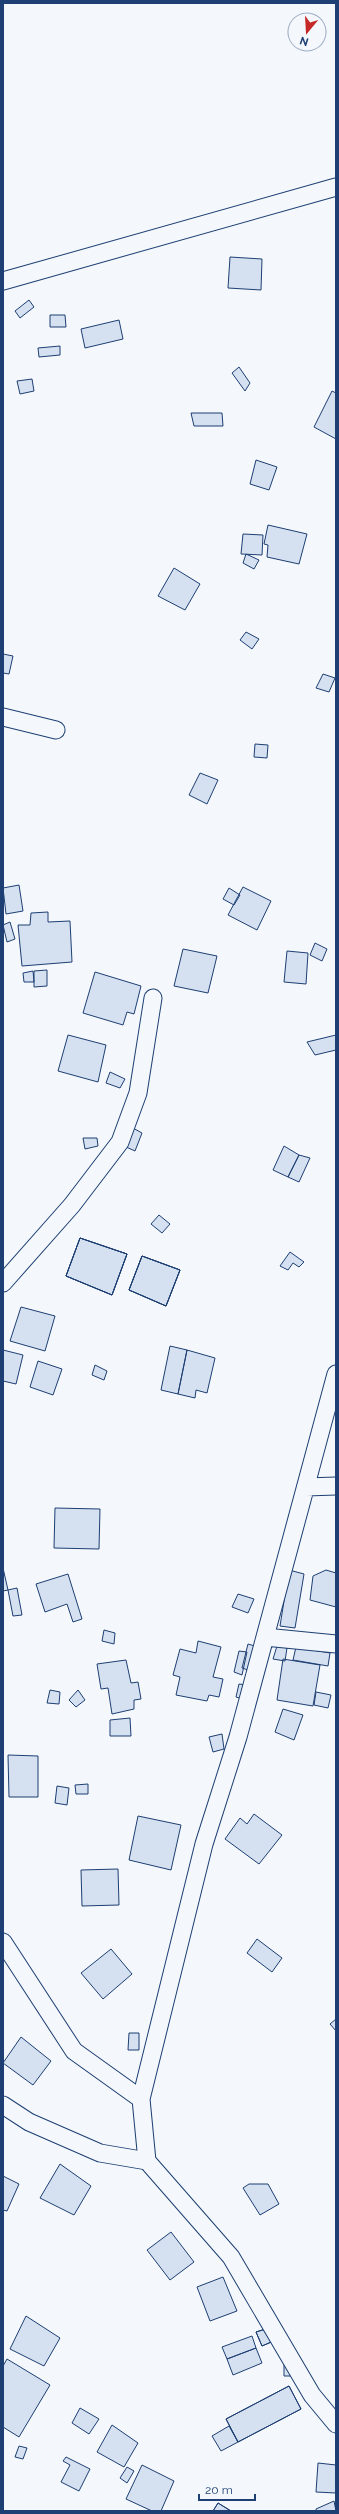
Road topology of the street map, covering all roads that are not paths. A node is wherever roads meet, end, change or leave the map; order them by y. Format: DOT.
graph roads {
  1 [pos="336,187"];
  2 [pos="3,281"];
  3 [pos="3,717"];
  4 [pos="56,730"];
  5 [pos="153,998"];
  6 [pos="3,1283"];
  7 [pos="336,1374"];
  8 [pos="336,1486"];
  9 [pos="306,1487"];
  10 [pos="265,1637"];
  11 [pos="336,1644"];
  12 [pos="3,1942"];
  13 [pos="141,2099"];
  14 [pos="3,2106"];
  15 [pos="147,2161"];
  16 [pos="336,2424"];
  1 -- 2 [label="street"];
  3 -- 4 [label="street"];
  5 -- 6 [label="street"];
  7 -- 9 [label="street"];
  8 -- 9 [label="street"];
  9 -- 10 [label="street"];
  10 -- 11 [label="street"];
  10 -- 13 [label="street"];
  12 -- 13 [label="street"];
  13 -- 15 [label="street"];
  14 -- 15 [label="street"];
  15 -- 16 [label="street"];
}
